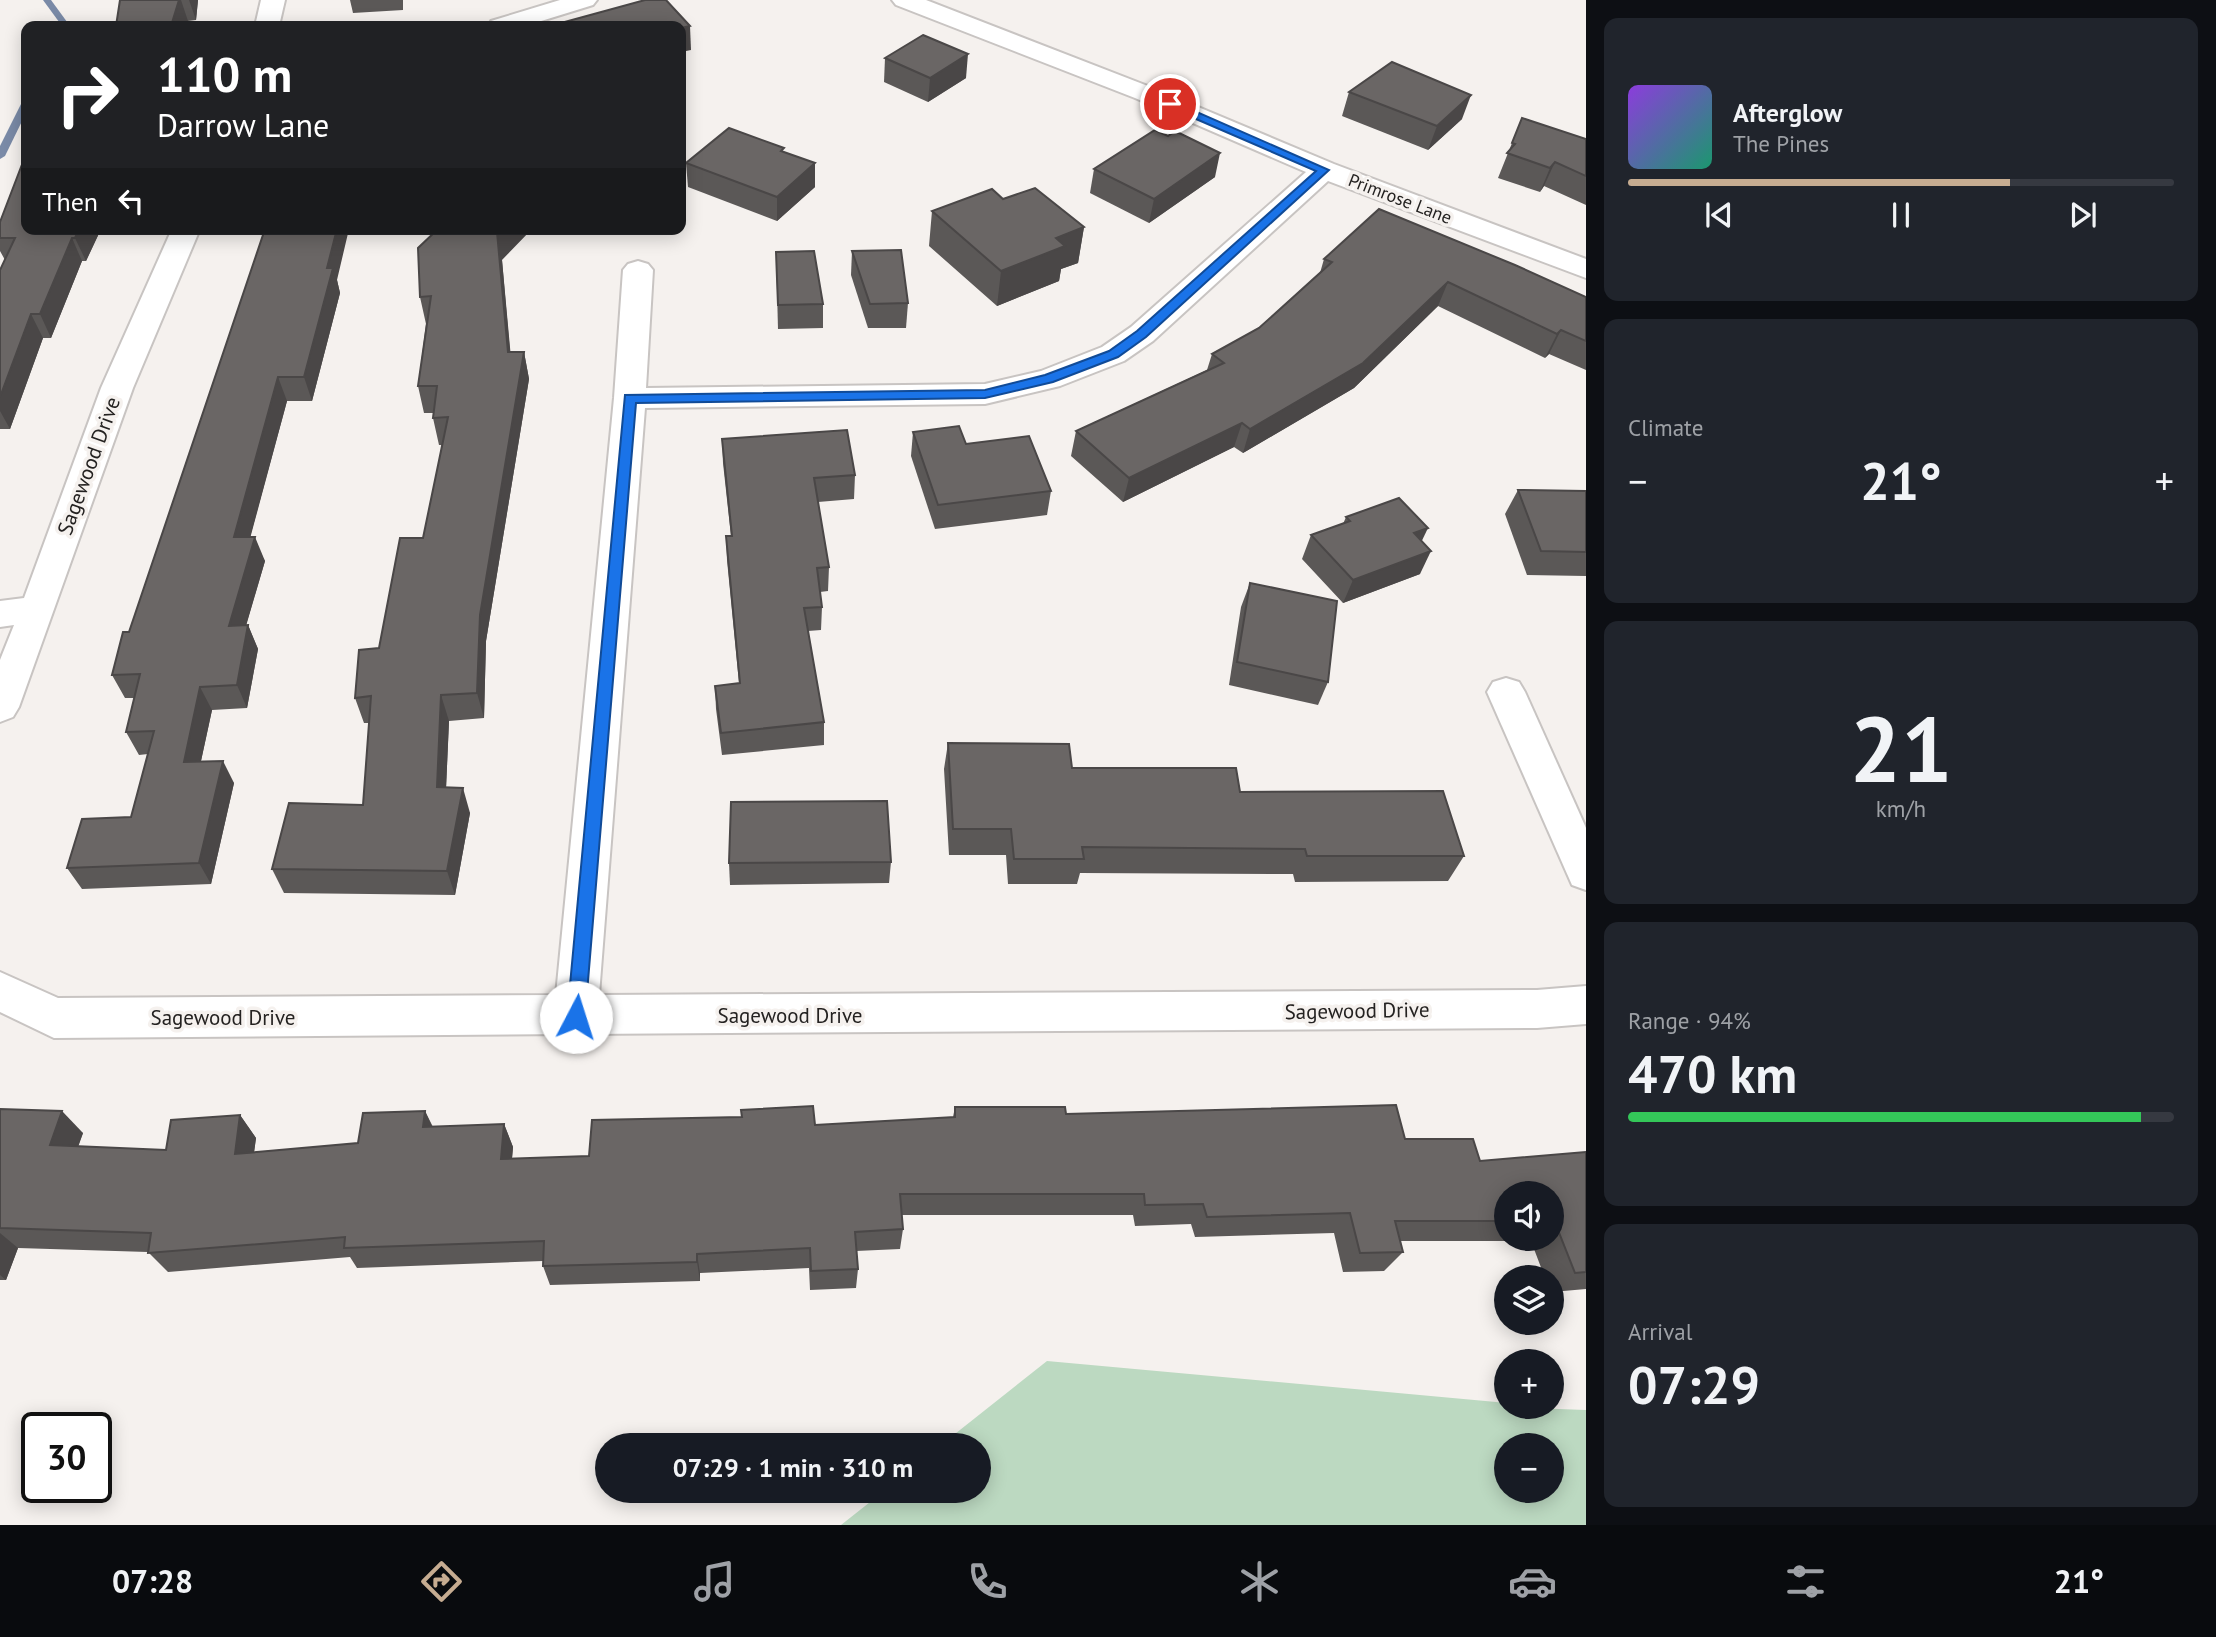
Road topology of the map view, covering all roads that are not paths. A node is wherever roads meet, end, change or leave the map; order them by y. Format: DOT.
graph roads {
  1 [pos="273,0"];
  2 [pos="585,0"];
  3 [pos="904,0"];
  4 [pos="268,21"];
  5 [pos="516,21"];
  6 [pos="1324,170"];
  7 [pos="183,235"];
  8 [pos="1586,269"];
  9 [pos="638,270"];
  10 [pos="630,398"];
  11 [pos="38,609"];
  12 [pos="0,614"];
  13 [pos="1506,692"];
  14 [pos="0,707"];
  15 [pos="1586,873"];
  16 [pos="0,991"];
  17 [pos="1586,1005"];
  18 [pos="576,1017"];
  1 -- 4 [label="street"];
  2 -- 5 [label="street"];
  3 -- 6 [label="street, Primrose Lane"];
  6 -- 8 [label="street, Primrose Lane"];
  6 -- 10 [label="street"];
  7 -- 11 [label="street, Sagewood Drive"];
  9 -- 10 [label="street"];
  10 -- 18 [label="street"];
  11 -- 12 [label="street"];
  11 -- 14 [label="street, Sagewood Drive"];
  13 -- 15 [label="street"];
  16 -- 18 [label="street, Sagewood Drive"];
  17 -- 18 [label="street, Sagewood Drive"];
}
